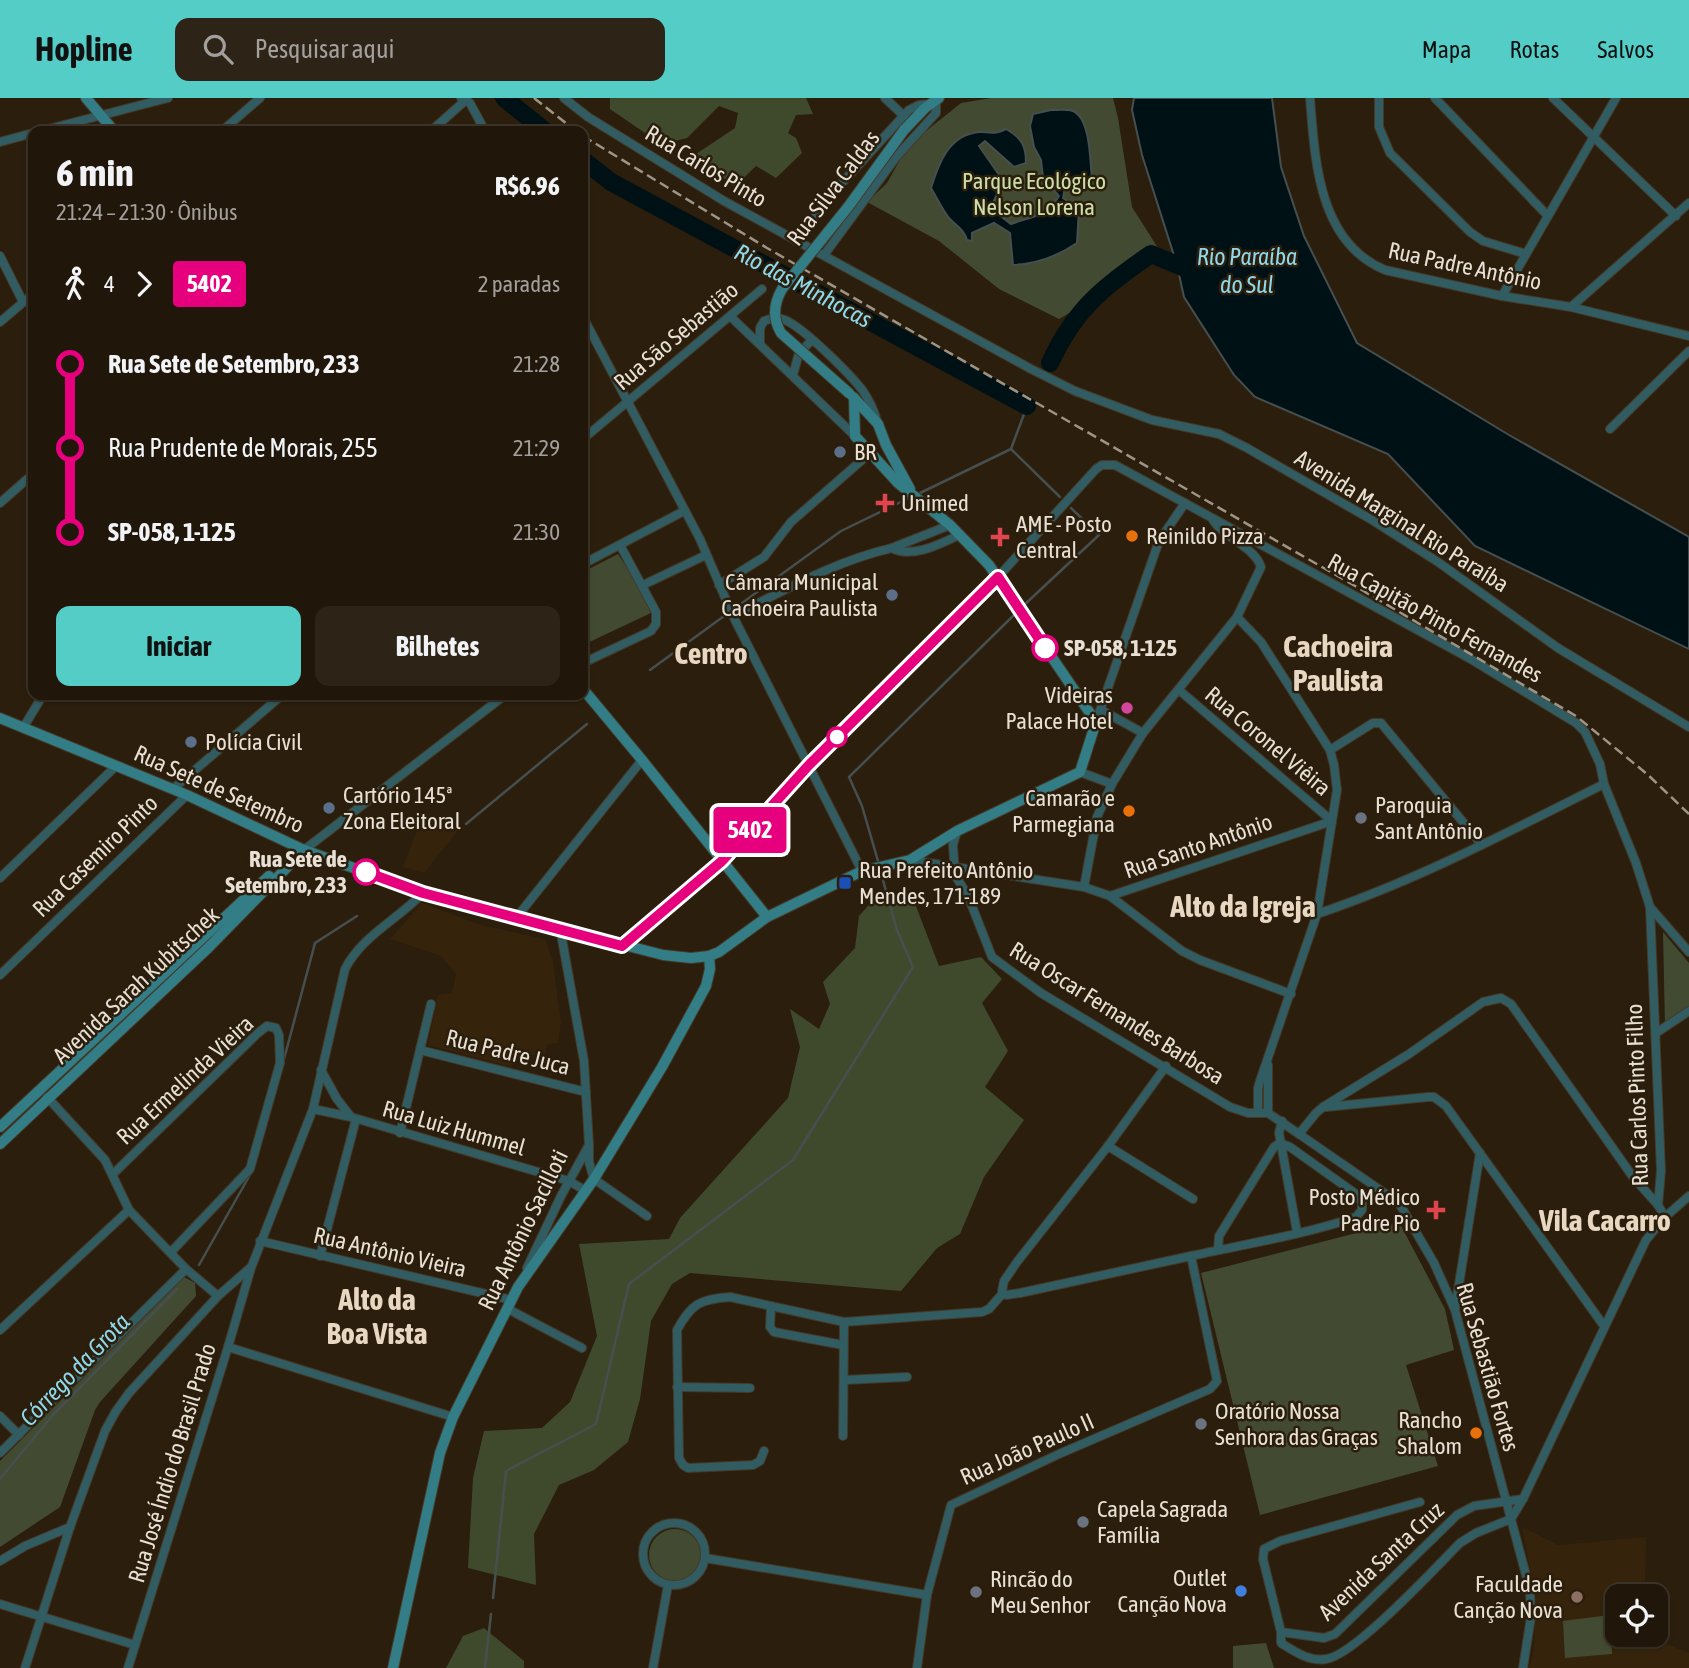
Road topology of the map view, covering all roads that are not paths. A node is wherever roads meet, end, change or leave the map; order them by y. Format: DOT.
graph roads {
  1 [pos="86,98"];
  2 [pos="168,98"];
  3 [pos="260,98"];
  4 [pos="564,98"];
  5 [pos="885,98"];
  6 [pos="1310,98"];
  7 [pos="1379,98"];
  8 [pos="1435,98"];
  9 [pos="1553,98"];
  10 [pos="1616,98"];
  11 [pos="463,99"];
  12 [pos="935,100"];
  13 [pos="101,115"];
  14 [pos="904,116"];
  15 [pos="60,126"];
  16 [pos="110,126"];
  17 [pos="228,126"];
  18 [pos="436,126"];
  19 [pos="482,126"];
  20 [pos="28,134"];
  21 [pos="1592,137"];
  22 [pos="0,142"];
  23 [pos="1689,203"];
  24 [pos="1548,216"];
  25 [pos="1676,216"];
  26 [pos="796,241"];
  27 [pos="1526,254"];
  28 [pos="0,256"];
  29 [pos="824,256"];
  30 [pos="762,289"];
  31 [pos="1502,296"];
  32 [pos="28,298"];
  33 [pos="23,302"];
  34 [pos="1571,307"];
  35 [pos="731,317"];
  36 [pos="0,323"];
  37 [pos="588,326"];
  38 [pos="1689,336"];
  39 [pos="811,341"];
  40 [pos="760,343"];
  41 [pos="1689,351"];
  42 [pos="793,375"];
  43 [pos="852,396"];
  44 [pos="628,402"];
  45 [pos="879,427"];
  46 [pos="1610,429"];
  47 [pos="588,435"];
  48 [pos="858,440"];
  49 [pos="870,453"];
  50 [pos="28,478"];
  51 [pos="911,492"];
  52 [pos="0,503"];
  53 [pos="1185,503"];
  54 [pos="684,511"];
  55 [pos="1212,517"];
  56 [pos="950,525"];
  57 [pos="959,535"];
  58 [pos="620,545"];
  59 [pos="892,548"];
  60 [pos="706,555"];
  61 [pos="588,561"];
  62 [pos="998,577"];
  63 [pos="643,585"];
  64 [pos="719,585"];
  65 [pos="733,616"];
  66 [pos="1237,617"];
  67 [pos="588,661"];
  68 [pos="1179,690"];
  69 [pos="588,695"];
  70 [pos="40,700"];
  71 [pos="276,700"];
  72 [pos="499,700"];
  73 [pos="1101,710"];
  74 [pos="0,718"];
  75 [pos="1096,722"];
  76 [pos="1689,727"];
  77 [pos="23,728"];
  78 [pos="1143,733"];
  79 [pos="1330,750"];
  80 [pos="642,760"];
  81 [pos="809,765"];
  82 [pos="116,766"];
  83 [pos="1080,772"];
  84 [pos="1604,783"];
  85 [pos="1112,784"];
  86 [pos="173,789"];
  87 [pos="187,795"];
  88 [pos="1332,821"];
  89 [pos="957,831"];
  90 [pos="1482,845"];
  91 [pos="304,850"];
  92 [pos="910,860"];
  93 [pos="722,861"];
  94 [pos="953,865"];
  95 [pos="862,872"];
  96 [pos="0,878"];
  97 [pos="1084,887"];
  98 [pos="423,893"];
  99 [pos="1110,896"];
  100 [pos="1650,907"];
  101 [pos="1317,914"];
  102 [pos="767,917"];
  103 [pos="516,918"];
  104 [pos="560,928"];
  105 [pos="205,944"];
  106 [pos="622,946"];
  107 [pos="1689,952"];
  108 [pos="709,956"];
  109 [pos="0,975"];
  110 [pos="1291,994"];
  111 [pos="431,1004"];
  112 [pos="1689,1010"];
  113 [pos="1656,1033"];
  114 [pos="420,1050"];
  115 [pos="1268,1059"];
  116 [pos="1166,1066"];
  117 [pos="321,1070"];
  118 [pos="586,1092"];
  119 [pos="47,1097"];
  120 [pos="1324,1107"];
  121 [pos="313,1109"];
  122 [pos="1258,1112"];
  123 [pos="1268,1113"];
  124 [pos="354,1118"];
  125 [pos="1282,1121"];
  126 [pos="0,1127"];
  127 [pos="400,1133"];
  128 [pos="1300,1134"];
  129 [pos="0,1143"];
  130 [pos="1280,1143"];
  131 [pos="589,1145"];
  132 [pos="1108,1146"];
  133 [pos="1480,1153"];
  134 [pos="113,1174"];
  135 [pos="594,1180"];
  136 [pos="569,1181"];
  137 [pos="586,1191"];
  138 [pos="1689,1196"];
  139 [pos="1193,1199"];
  140 [pos="1658,1205"];
  141 [pos="129,1210"];
  142 [pos="647,1216"];
  143 [pos="1665,1217"];
  144 [pos="1297,1232"];
  145 [pos="260,1241"];
  146 [pos="1218,1251"];
  147 [pos="171,1252"];
  148 [pos="320,1256"];
  149 [pos="1191,1256"];
  150 [pos="251,1268"];
  151 [pos="186,1269"];
  152 [pos="518,1287"];
  153 [pos="1003,1293"];
  154 [pos="218,1296"];
  155 [pos="510,1304"];
  156 [pos="771,1306"];
  157 [pos="1455,1310"];
  158 [pos="844,1322"];
  159 [pos="1604,1325"];
  160 [pos="0,1331"];
  161 [pos="843,1345"];
  162 [pos="228,1347"];
  163 [pos="582,1348"];
  164 [pos="907,1377"];
  165 [pos="844,1380"];
  166 [pos="677,1387"];
  167 [pos="750,1388"];
  168 [pos="0,1416"];
  169 [pos="453,1417"];
  170 [pos="19,1435"];
  171 [pos="843,1436"];
  172 [pos="764,1451"];
  173 [pos="0,1453"];
  174 [pos="1523,1499"];
  175 [pos="1420,1502"];
  176 [pos="1507,1503"];
  177 [pos="1511,1519"];
  178 [pos="70,1527"];
  179 [pos="705,1558"];
  180 [pos="0,1561"];
  181 [pos="668,1585"];
  182 [pos="928,1595"];
  183 [pos="0,1604"];
  184 [pos="42,1616"];
  185 [pos="1281,1632"];
  186 [pos="135,1645"];
  187 [pos="25,1668"];
  188 [pos="128,1668"];
  189 [pos="393,1668"];
  190 [pos="653,1668"];
  191 [pos="917,1668"];
  192 [pos="1523,1668"];
  1 -- 13 [label="main road"];
  2 -- 13 [label="street"];
  3 -- 17 [label="street"];
  4 -- 26 [label="street, Rua Carlos Pinto"];
  5 -- 14 [label="street"];
  6 -- 31 [label="street, Rua Padre Antônio"];
  7 -- 27 [label="street"];
  8 -- 24 [label="street"];
  9 -- 21 [label="street"];
  10 -- 21 [label="street"];
  11 -- 18 [label="street"];
  11 -- 19 [label="street"];
  12 -- 14 [label="street"];
  12 -- 29 [label="street"];
  12 -- 43 [label="main road, Rua Silva Caldas, bridge"];
  13 -- 15 [label="street"];
  13 -- 16 [label="main road"];
  14 -- 26 [label="street"];
  20 -- 22 [label="street"];
  21 -- 24 [label="street"];
  21 -- 25 [label="street"];
  23 -- 25 [label="street"];
  24 -- 27 [label="street"];
  25 -- 34 [label="street"];
  26 -- 29 [label="street, Rua Carlos Pinto"];
  27 -- 31 [label="street"];
  28 -- 33 [label="street"];
  29 -- 76 [label="street, Avenida Marginal Rio Paraíba"];
  30 -- 35 [label="street, Rua São Sebastião"];
  31 -- 34 [label="street, Rua Padre Antônio"];
  32 -- 33 [label="street"];
  33 -- 36 [label="street"];
  34 -- 38 [label="street, Rua Padre Antônio"];
  35 -- 40 [label="street"];
  35 -- 44 [label="street, Rua São Sebastião"];
  37 -- 44 [label="street"];
  39 -- 40 [label="street"];
  39 -- 42 [label="street"];
  39 -- 45 [label="street"];
  40 -- 42 [label="street"];
  41 -- 46 [label="street"];
  42 -- 48 [label="street"];
  43 -- 45 [label="main road"];
  43 -- 48 [label="main road"];
  44 -- 47 [label="street, Rua São Sebastião"];
  44 -- 54 [label="street"];
  45 -- 48 [label="main road"];
  45 -- 51 [label="main road"];
  48 -- 49 [label="main road"];
  49 -- 51 [label="main road"];
  49 -- 64 [label="street"];
  50 -- 52 [label="street"];
  51 -- 56 [label="main road"];
  53 -- 55 [label="street, Rua Capitão Pinto Fernandes"];
  53 -- 62 [label="street, Rua Capitão Pinto Fernandes"];
  53 -- 73 [label="street"];
  54 -- 58 [label="street"];
  54 -- 60 [label="street"];
  55 -- 66 [label="street"];
  55 -- 84 [label="street, Rua Capitão Pinto Fernandes"];
  56 -- 57 [label="main road"];
  56 -- 59 [label="street"];
  57 -- 59 [label="street"];
  57 -- 62 [label="main road"];
  58 -- 61 [label="street"];
  58 -- 63 [label="street"];
  59 -- 65 [label="street"];
  60 -- 63 [label="street"];
  60 -- 64 [label="street"];
  62 -- 75 [label="main road"];
  62 -- 81 [label="main road"];
  63 -- 67 [label="street"];
  64 -- 65 [label="street"];
  65 -- 81 [label="street"];
  66 -- 68 [label="street"];
  66 -- 79 [label="street"];
  68 -- 78 [label="street"];
  68 -- 88 [label="street, Rua Coronel Viêira"];
  69 -- 80 [label="main road"];
  70 -- 77 [label="street"];
  71 -- 86 [label="street"];
  72 -- 91 [label="street"];
  73 -- 75 [label="street"];
  73 -- 78 [label="street"];
  74 -- 77 [label="main road, Rua Sete de Setembro"];
  75 -- 83 [label="main road"];
  77 -- 82 [label="main road, Rua Sete de Setembro"];
  78 -- 85 [label="street"];
  79 -- 88 [label="street"];
  79 -- 90 [label="street"];
  80 -- 93 [label="main road"];
  80 -- 103 [label="street"];
  81 -- 93 [label="main road"];
  81 -- 95 [label="street"];
  82 -- 86 [label="main road, Rua Sete de Setembro"];
  82 -- 96 [label="street"];
  83 -- 85 [label="street"];
  83 -- 89 [label="main road"];
  84 -- 90 [label="street"];
  84 -- 100 [label="street, Rua Capitão Pinto Fernandes"];
  85 -- 97 [label="street"];
  86 -- 87 [label="main road, Rua Sete de Setembro"];
  87 -- 91 [label="main road, Rua Sete de Setembro"];
  87 -- 109 [label="street, Rua Casemiro Pinto"];
  88 -- 99 [label="street, Rua Santo Antônio"];
  88 -- 101 [label="street"];
  89 -- 92 [label="main road"];
  89 -- 94 [label="street, Rua Oscar Fernandes Barbosa"];
  90 -- 101 [label="street"];
  91 -- 98 [label="main road, Rua Sete de Setembro"];
  91 -- 105 [label="main road, Avenida Sarah Kubitschek"];
  92 -- 94 [label="street, Rua Santo Antônio"];
  92 -- 95 [label="main road"];
  93 -- 102 [label="main road"];
  93 -- 106 [label="main road"];
  94 -- 97 [label="street, Rua Santo Antônio"];
  94 -- 116 [label="street, Rua Oscar Fernandes Barbosa"];
  95 -- 102 [label="main road"];
  97 -- 99 [label="street, Rua Santo Antônio"];
  98 -- 103 [label="main road, Rua Sete de Setembro"];
  98 -- 117 [label="street, Rua José Índio do Brasil Prado"];
  99 -- 110 [label="street"];
  100 -- 107 [label="street"];
  100 -- 113 [label="street, Rua Carlos Pinto Filho"];
  101 -- 110 [label="street"];
  102 -- 108 [label="main road"];
  103 -- 104 [label="main road, Rua Sete de Setembro"];
  104 -- 106 [label="main road, Rua Sete de Setembro"];
  104 -- 118 [label="street, Rua Antônio Sacilloti"];
  105 -- 119 [label="main road, Avenida Sarah Kubitschek"];
  105 -- 126 [label="main road, Avenida Sarah Kubitschek"];
  106 -- 108 [label="main road, Rua Sete de Setembro"];
  108 -- 135 [label="main road"];
  110 -- 115 [label="street"];
  111 -- 114 [label="street"];
  112 -- 113 [label="street"];
  113 -- 140 [label="street, Rua Carlos Pinto Filho"];
  114 -- 118 [label="street, Rua Padre Juca"];
  114 -- 127 [label="street"];
  115 -- 122 [label="street"];
  115 -- 123 [label="street"];
  116 -- 122 [label="street, Rua Oscar Fernandes Barbosa"];
  116 -- 132 [label="street"];
  117 -- 121 [label="street, Rua José Índio do Brasil Prado"];
  117 -- 124 [label="street, Rua Luiz Hummel"];
  118 -- 131 [label="street, Rua Antônio Sacilloti"];
  119 -- 129 [label="main road, Avenida Sarah Kubitschek"];
  119 -- 134 [label="street"];
  120 -- 128 [label="street"];
  120 -- 133 [label="street"];
  120 -- 140 [label="street"];
  121 -- 124 [label="street, Rua Luiz Hummel"];
  121 -- 145 [label="street, Rua José Índio do Brasil Prado"];
  122 -- 123 [label="street, Rua Oscar Fernandes Barbosa"];
  123 -- 125 [label="street, Rua Sebastião Fortes"];
  124 -- 127 [label="street, Rua Luiz Hummel"];
  124 -- 148 [label="street"];
  125 -- 128 [label="street, Rua Sebastião Fortes"];
  125 -- 130 [label="street"];
  127 -- 136 [label="street, Rua Luiz Hummel"];
  128 -- 157 [label="street, Rua Sebastião Fortes"];
  130 -- 144 [label="street"];
  130 -- 144 [label="street"];
  130 -- 146 [label="street"];
  131 -- 135 [label="street"];
  131 -- 136 [label="street, Rua Antônio Sacilloti"];
  132 -- 139 [label="street"];
  132 -- 153 [label="street"];
  133 -- 157 [label="street"];
  133 -- 159 [label="street"];
  134 -- 141 [label="street"];
  134 -- 147 [label="street, Rua Ermelinda Vieira"];
  135 -- 137 [label="main road"];
  135 -- 142 [label="street"];
  136 -- 137 [label="street, Rua Luiz Hummel"];
  136 -- 152 [label="street, Rua Antônio Sacilloti"];
  137 -- 152 [label="main road"];
  138 -- 143 [label="street"];
  140 -- 143 [label="street, Rua Carlos Pinto Filho"];
  141 -- 147 [label="street"];
  141 -- 160 [label="street"];
  143 -- 159 [label="street, Rua Carlos Pinto Filho"];
  144 -- 146 [label="street"];
  145 -- 148 [label="street, Rua Antônio Vieira"];
  145 -- 150 [label="street, Rua José Índio do Brasil Prado"];
  146 -- 149 [label="street"];
  147 -- 151 [label="street"];
  148 -- 155 [label="street, Rua Antônio Vieira"];
  149 -- 153 [label="street"];
  149 -- 182 [label="street, Rua João Paulo II"];
  150 -- 154 [label="street"];
  150 -- 162 [label="street, Rua José Índio do Brasil Prado"];
  151 -- 154 [label="street"];
  151 -- 170 [label="street"];
  152 -- 155 [label="main road, Rua Antônio Sacilloti"];
  153 -- 158 [label="street"];
  154 -- 178 [label="street"];
  155 -- 163 [label="street, Rua Antônio Vieira"];
  155 -- 169 [label="main road, Rua Antônio Sacilloti"];
  156 -- 158 [label="street"];
  156 -- 161 [label="street"];
  156 -- 166 [label="street"];
  157 -- 176 [label="street, Rua Sebastião Fortes"];
  158 -- 161 [label="street"];
  159 -- 174 [label="street, Rua Carlos Pinto Filho"];
  161 -- 165 [label="street"];
  162 -- 169 [label="street"];
  162 -- 186 [label="street, Rua José Índio do Brasil Prado"];
  164 -- 165 [label="street"];
  165 -- 171 [label="street"];
  166 -- 167 [label="street"];
  166 -- 172 [label="street"];
  168 -- 170 [label="street"];
  169 -- 189 [label="main road, Rua Antônio Sacilloti"];
  170 -- 173 [label="street"];
  174 -- 176 [label="street"];
  174 -- 177 [label="street, Rua Carlos Pinto Filho"];
  175 -- 185 [label="street"];
  176 -- 177 [label="street, Rua Sebastião Fortes"];
  176 -- 185 [label="street, Avenida Santa Cruz"];
  177 -- 185 [label="street"];
  177 -- 192 [label="street, Rua Sebastião Fortes"];
  178 -- 180 [label="street"];
  178 -- 184 [label="street"];
  179 -- 181 [label="street"];
  179 -- 181 [label="street"];
  179 -- 182 [label="street"];
  181 -- 190 [label="street"];
  182 -- 191 [label="street, Rua João Paulo II"];
  183 -- 184 [label="street"];
  184 -- 186 [label="street"];
  184 -- 187 [label="street"];
  186 -- 188 [label="street, Rua José Índio do Brasil Prado"];
}
